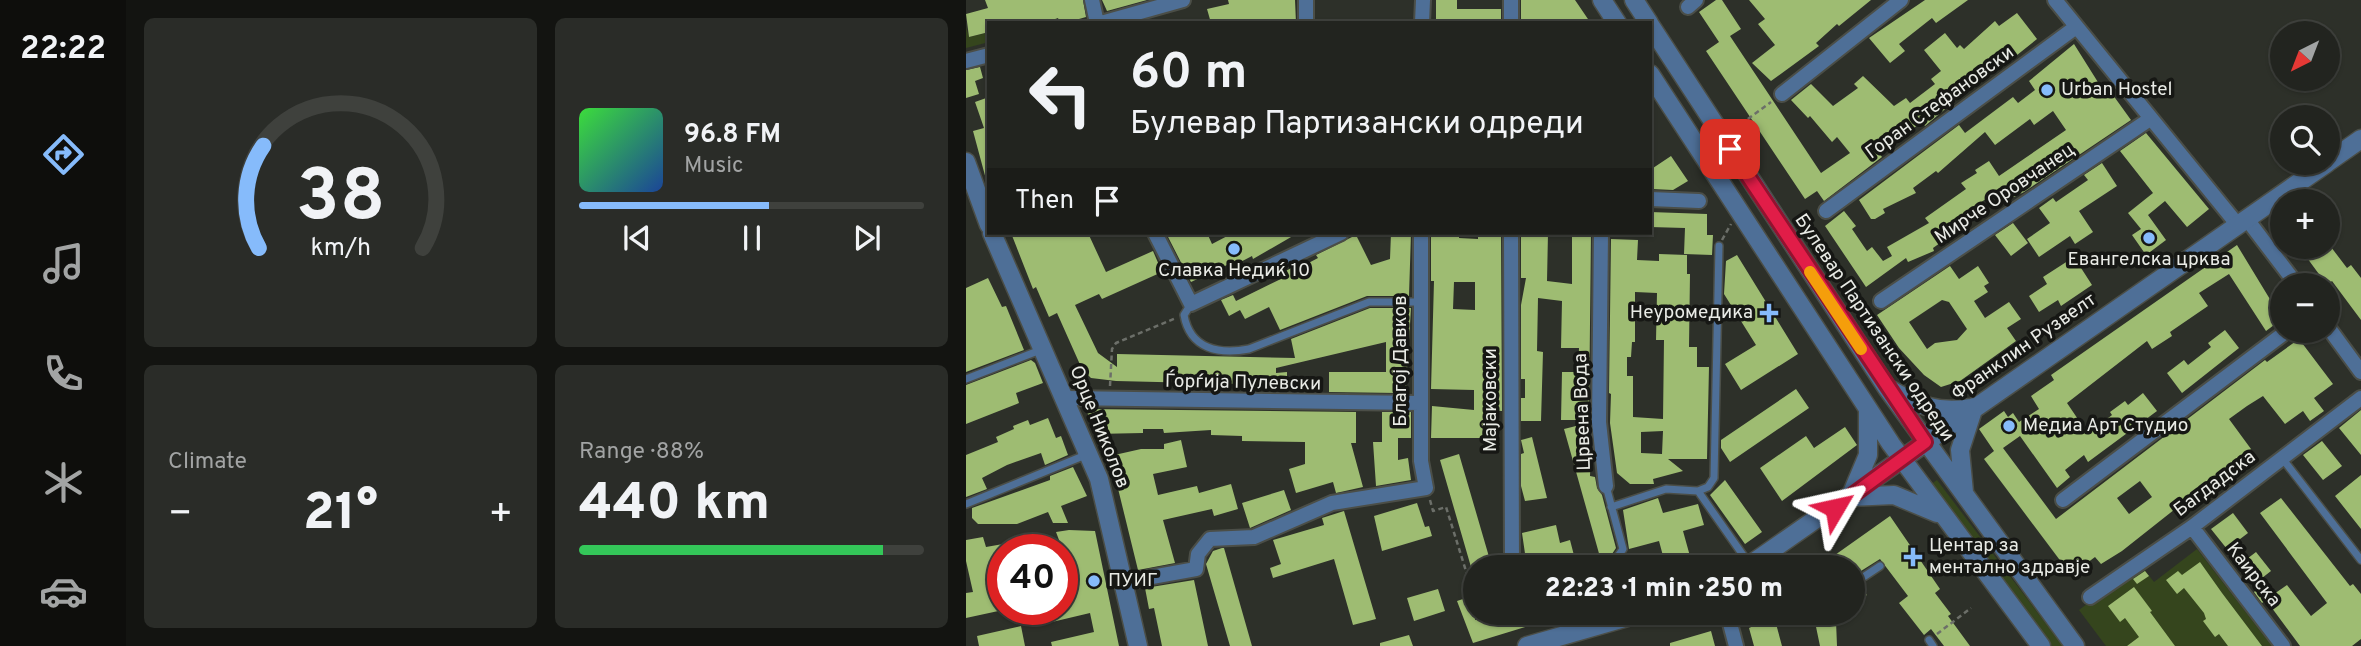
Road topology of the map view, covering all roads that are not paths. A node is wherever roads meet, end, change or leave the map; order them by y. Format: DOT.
graph roads {
  1 [pos="1092,0"];
  2 [pos="1183,0"];
  3 [pos="1306,0"];
  4 [pos="1423,0"];
  5 [pos="1511,0"];
  6 [pos="1602,0"];
  7 [pos="1634,0"];
  8 [pos="1901,0"];
  9 [pos="2054,0"];
  10 [pos="1098,21"];
  11 [pos="1106,21"];
  12 [pos="1306,21"];
  13 [pos="1423,21"];
  14 [pos="1511,21"];
  15 [pos="1616,21"];
  16 [pos="1648,21"];
  17 [pos="1652,27"];
  18 [pos="2076,27"];
  19 [pos="987,56"];
  20 [pos="966,61"];
  21 [pos="1652,77"];
  22 [pos="1782,94"];
  23 [pos="2150,119"];
  24 [pos="2361,139"];
  25 [pos="2340,153"];
  26 [pos="967,170"];
  27 [pos="2308,175"];
  28 [pos="1652,199"];
  29 [pos="1699,201"];
  30 [pos="1826,211"];
  31 [pos="987,220"];
  32 [pos="2241,221"];
  33 [pos="993,235"];
  34 [pos="1156,235"];
  35 [pos="1336,235"];
  36 [pos="1421,235"];
  37 [pos="1511,235"];
  38 [pos="1601,235"];
  39 [pos="1719,246"];
  40 [pos="2286,273"];
  41 [pos="1881,301"];
  42 [pos="1421,302"];
  43 [pos="1187,310"];
  44 [pos="2271,343"];
  45 [pos="2340,343"];
  46 [pos="1043,349"];
  47 [pos="2361,372"];
  48 [pos="966,379"];
  49 [pos="1887,388"];
  50 [pos="1066,398"];
  51 [pos="2361,398"];
  52 [pos="1420,403"];
  53 [pos="1974,407"];
  54 [pos="1867,409"];
  55 [pos="1925,442"];
  56 [pos="1089,454"];
  57 [pos="2282,458"];
  58 [pos="1902,459"];
  59 [pos="1606,486"];
  60 [pos="1698,491"];
  61 [pos="1850,497"];
  62 [pos="1965,498"];
  63 [pos="2063,500"];
  64 [pos="966,504"];
  65 [pos="1611,507"];
  66 [pos="1942,516"];
  67 [pos="2192,527"];
  68 [pos="1512,555"];
  69 [pos="1620,555"];
  70 [pos="1742,555"];
  71 [pos="1765,555"];
  72 [pos="2361,560"];
  73 [pos="1880,566"];
  74 [pos="1865,576"];
  75 [pos="1124,582"];
  76 [pos="2090,597"];
  77 [pos="1600,625"];
  78 [pos="1730,625"];
  79 [pos="1138,646"];
  80 [pos="1527,646"];
  81 [pos="1736,646"];
  82 [pos="2041,646"];
  83 [pos="2075,646"];
  84 [pos="2283,646"];
  1 -- 10 [label="street"];
  2 -- 11 [label="street"];
  3 -- 12 [label="street"];
  4 -- 13 [label="street"];
  5 -- 14 [label="street"];
  6 -- 15 [label="street"];
  7 -- 16 [label="street, Булевар Партизански одреди"];
  8 -- 22 [label="street"];
  9 -- 18 [label="street"];
  17 -- 49 [label="street, Булевар Партизански одреди"];
  18 -- 23 [label="street"];
  18 -- 30 [label="street, Горан Стефановски"];
  19 -- 20 [label="street"];
  21 -- 54 [label="street"];
  23 -- 32 [label="street"];
  23 -- 41 [label="street, Мирче Оровчанец"];
  24 -- 25 [label="street, Франклин Рузвелт"];
  26 -- 31 [label="street"];
  27 -- 32 [label="street, Франклин Рузвелт"];
  28 -- 29 [label="street"];
  32 -- 40 [label="street"];
  32 -- 53 [label="street, Франклин Рузвелт"];
  33 -- 46 [label="street, Орце Николов"];
  34 -- 43 [label="street"];
  35 -- 43 [label="street"];
  36 -- 42 [label="street, Благој Давков"];
  37 -- 68 [label="street, Мајаковски"];
  38 -- 59 [label="street, Црвена Вода"];
  39 -- 60 [label="lane"];
  42 -- 43 [label="lane"];
  42 -- 52 [label="street, Благој Давков"];
  44 -- 63 [label="street"];
  45 -- 47 [label="street"];
  46 -- 48 [label="lane"];
  46 -- 50 [label="street, Орце Николов"];
  49 -- 53 [label="street"];
  49 -- 55 [label="street, Булевар Партизански одреди"];
  50 -- 52 [label="street, Ѓорѓиja Пулевски"];
  50 -- 56 [label="street, Орце Николов"];
  51 -- 57 [label="street, Багдадска"];
  52 -- 75 [label="street, Благој Давков"];
  53 -- 55 [label="street, Франклин Рузвелт"];
  53 -- 62 [label="street"];
  54 -- 58 [label="street"];
  54 -- 61 [label="street"];
  55 -- 58 [label="street, Франклин Рузвелт"];
  55 -- 62 [label="street, Булевар Партизански одреди"];
  56 -- 64 [label="lane"];
  56 -- 75 [label="street, Орце Николов"];
  57 -- 67 [label="street, Багдадска"];
  57 -- 72 [label="lane"];
  58 -- 61 [label="street, Франклин Рузвелт"];
  58 -- 66 [label="street"];
  59 -- 65 [label="lane, Црвена Вода"];
  60 -- 65 [label="lane"];
  60 -- 70 [label="lane"];
  61 -- 66 [label="street"];
  61 -- 71 [label="street, Франклин Рузвелт"];
  62 -- 83 [label="street, Булевар Партизански одреди"];
  65 -- 69 [label="lane, Црвена Вода"];
  66 -- 82 [label="street"];
  67 -- 76 [label="street, Багдадска"];
  67 -- 84 [label="street, Каирска"];
  73 -- 74 [label="lane"];
  75 -- 79 [label="street, Орце Николов"];
  77 -- 80 [label="street"];
  78 -- 81 [label="street"];
}
